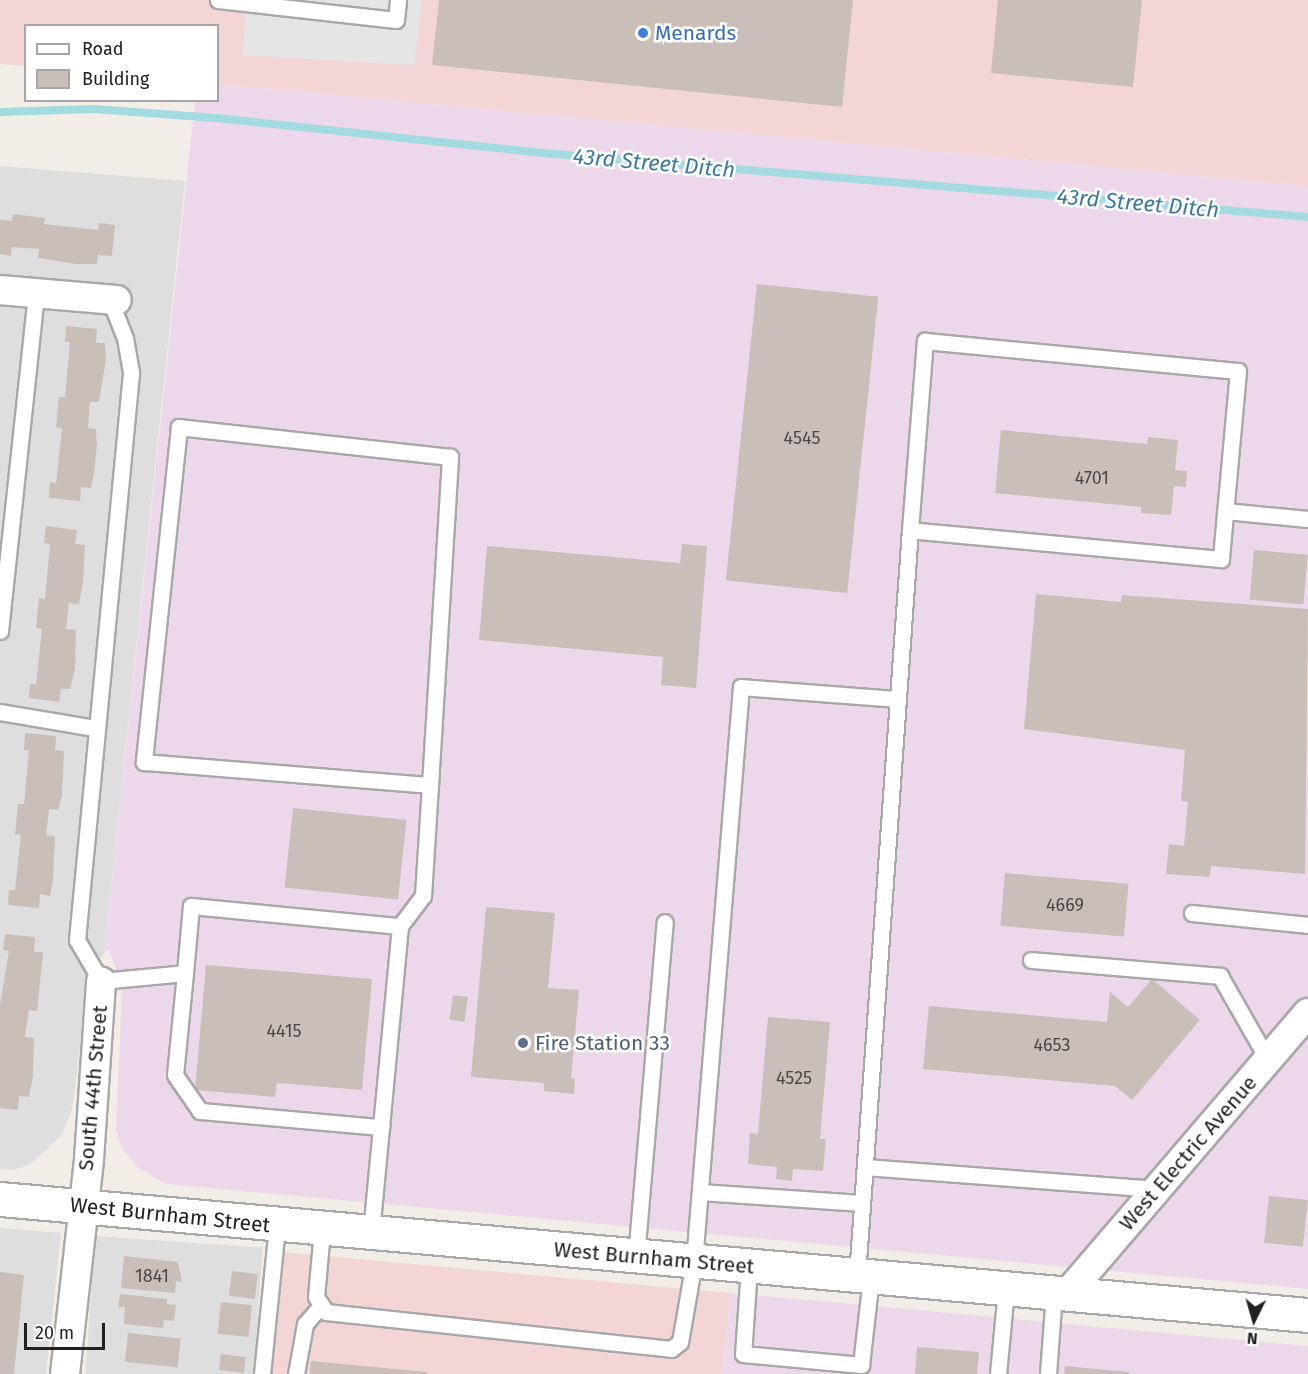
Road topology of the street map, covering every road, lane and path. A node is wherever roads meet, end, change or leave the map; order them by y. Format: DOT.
graph roads {
  1 [pos="218,0"];
  2 [pos="398,0"];
  3 [pos="0,290"];
  4 [pos="36,293"];
  5 [pos="113,300"];
  6 [pos="1225,511"];
  7 [pos="1308,519"];
  8 [pos="910,530"];
  9 [pos="0,631"];
  10 [pos="898,699"];
  11 [pos="0,712"];
  12 [pos="95,728"];
  13 [pos="430,785"];
  14 [pos="1192,914"];
  15 [pos="665,922"];
  16 [pos="1308,925"];
  17 [pos="400,926"];
  18 [pos="1031,960"];
  19 [pos="185,973"];
  20 [pos="101,981"];
  21 [pos="1308,1013"];
  22 [pos="1268,1060"];
  23 [pos="381,1128"];
  24 [pos="865,1167"];
  25 [pos="1157,1189"];
  26 [pos="700,1192"];
  27 [pos="0,1199"];
  28 [pos="862,1203"];
  29 [pos="81,1206"];
  30 [pos="277,1226"];
  31 [pos="322,1230"];
  32 [pos="371,1234"];
  33 [pos="636,1257"];
  34 [pos="694,1262"];
  35 [pos="749,1267"];
  36 [pos="864,1277"];
  37 [pos="1006,1289"];
  38 [pos="1061,1293"];
  39 [pos="319,1308"];
  40 [pos="1308,1316"];
  41 [pos="65,1374"];
  42 [pos="262,1374"];
  43 [pos="296,1374"];
  44 [pos="998,1374"];
  45 [pos="1048,1374"];
  1 -- 2 [label="lane"];
  3 -- 4 [label="street"];
  4 -- 5 [label="street"];
  4 -- 9 [label="lane"];
  5 -- 12 [label="lane"];
  6 -- 7 [label="lane"];
  6 -- 8 [label="lane"];
  6 -- 8 [label="lane"];
  8 -- 10 [label="lane"];
  10 -- 24 [label="lane"];
  10 -- 26 [label="lane"];
  11 -- 12 [label="lane"];
  12 -- 20 [label="lane"];
  13 -- 13 [label="lane"];
  13 -- 17 [label="lane"];
  14 -- 16 [label="lane"];
  15 -- 33 [label="lane"];
  17 -- 19 [label="lane"];
  17 -- 23 [label="lane"];
  18 -- 22 [label="lane"];
  19 -- 20 [label="lane"];
  19 -- 23 [label="lane"];
  20 -- 29 [label="street, South 44th Street"];
  21 -- 22 [label="street, West Electric Avenue"];
  22 -- 25 [label="street, West Electric Avenue"];
  23 -- 32 [label="lane"];
  24 -- 25 [label="lane"];
  24 -- 28 [label="lane"];
  25 -- 38 [label="street, West Electric Avenue"];
  26 -- 28 [label="lane"];
  26 -- 34 [label="lane"];
  27 -- 29 [label="street, West Burnham Street"];
  28 -- 36 [label="lane"];
  29 -- 30 [label="street, West Burnham Street"];
  29 -- 41 [label="street, South 44th Street"];
  30 -- 31 [label="street, West Burnham Street"];
  30 -- 42 [label="lane"];
  31 -- 32 [label="street, West Burnham Street"];
  31 -- 39 [label="lane"];
  32 -- 33 [label="street, West Burnham Street"];
  33 -- 34 [label="street, West Burnham Street"];
  34 -- 35 [label="street, West Burnham Street"];
  34 -- 39 [label="lane"];
  35 -- 36 [label="street, West Burnham Street"];
  35 -- 36 [label="lane"];
  36 -- 37 [label="street, West Burnham Street"];
  37 -- 38 [label="street, West Burnham Street"];
  37 -- 44 [label="lane"];
  38 -- 40 [label="street, West Burnham Street"];
  38 -- 45 [label="lane"];
  39 -- 43 [label="lane"];
}
